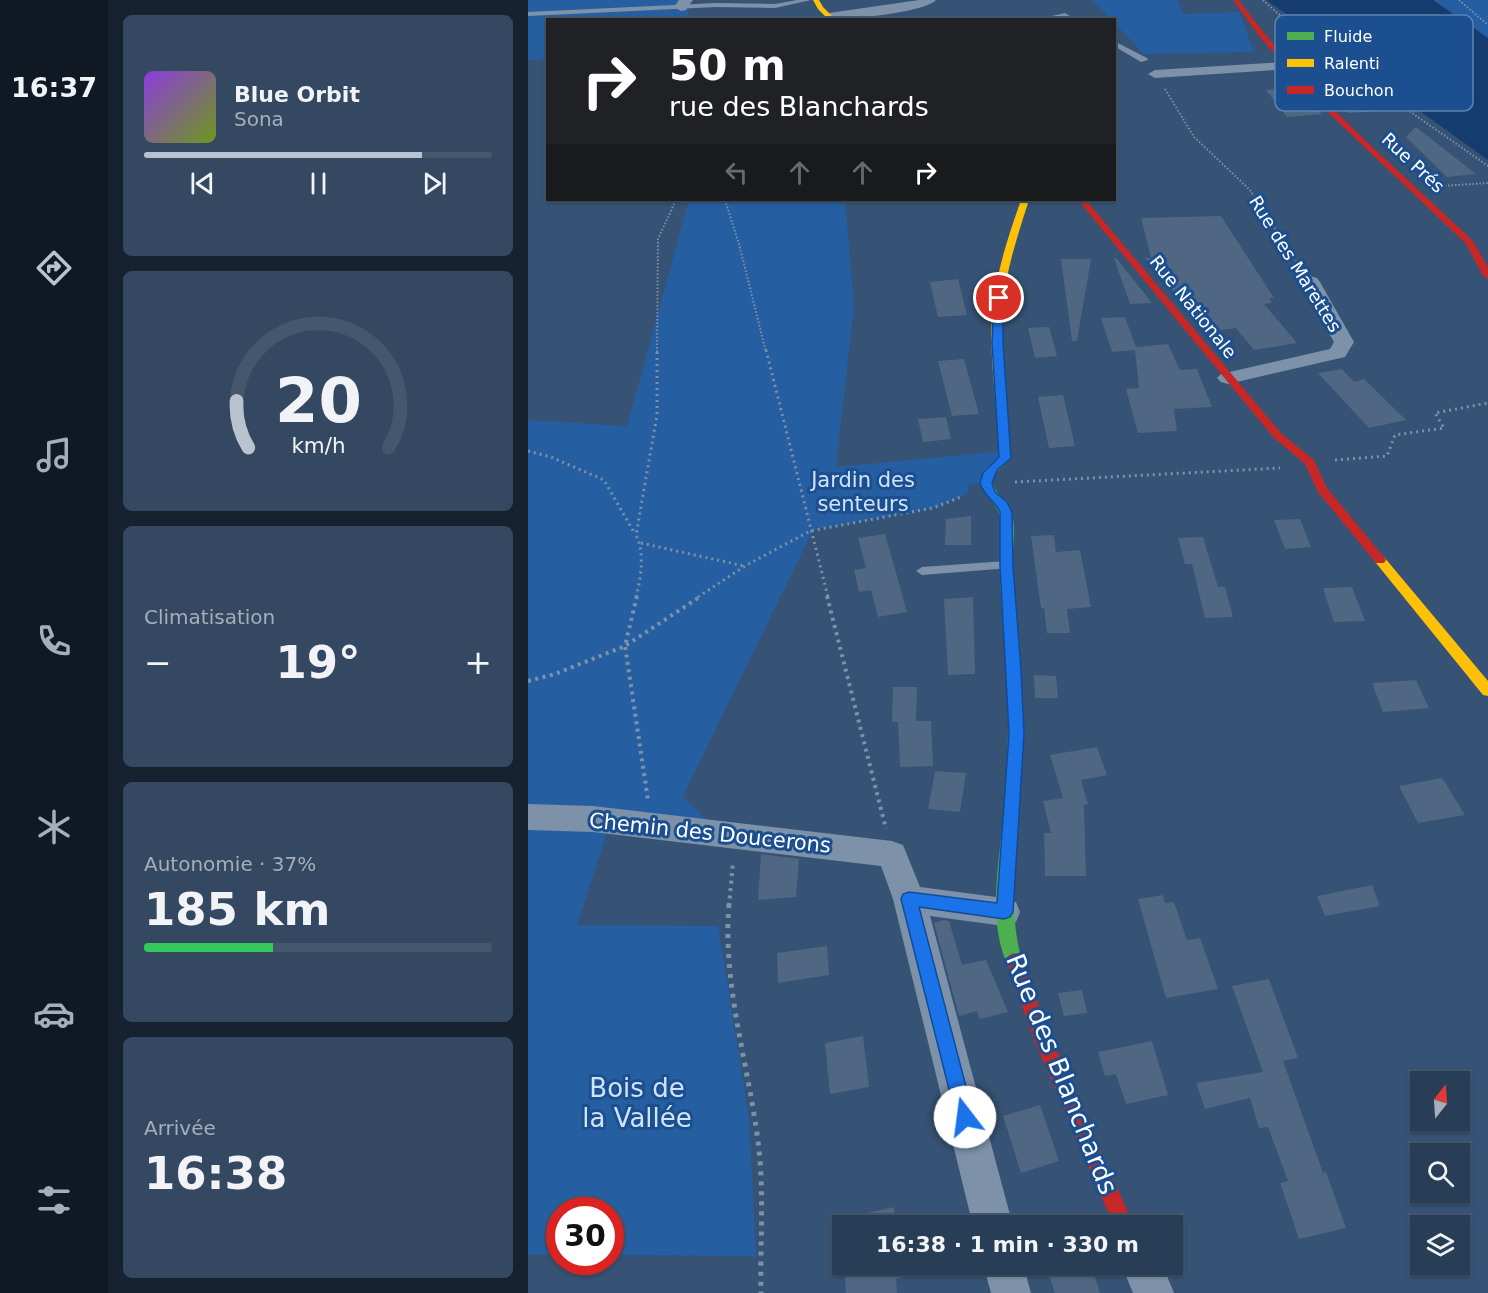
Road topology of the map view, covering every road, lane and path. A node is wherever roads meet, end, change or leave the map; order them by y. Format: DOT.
graph roads {
  1 [pos="808,0"];
  2 [pos="816,0"];
  3 [pos="929,0"];
  4 [pos="1236,0"];
  5 [pos="1263,0"];
  6 [pos="1459,0"];
  7 [pos="684,3"];
  8 [pos="528,14"];
  9 [pos="1280,15"];
  10 [pos="831,18"];
  11 [pos="1048,18"];
  12 [pos="1070,18"];
  13 [pos="1488,24"];
  14 [pos="1116,44"];
  15 [pos="1275,54"];
  16 [pos="1144,60"];
  17 [pos="1275,67"];
  18 [pos="1155,74"];
  19 [pos="1333,111"];
  20 [pos="1409,111"];
  21 [pos="1488,166"];
  22 [pos="1488,183"];
  23 [pos="1413,187"];
  24 [pos="676,201"];
  25 [pos="725,201"];
  26 [pos="1026,201"];
  27 [pos="1083,201"];
  28 [pos="1488,276"];
  29 [pos="1310,282"];
  30 [pos="1228,378"];
  31 [pos="1488,403"];
  32 [pos="1277,435"];
  33 [pos="528,451"];
  34 [pos="1387,456"];
  35 [pos="1287,467"];
  36 [pos="1304,478"];
  37 [pos="1030,482"];
  38 [pos="986,483"];
  39 [pos="1322,489"];
  40 [pos="810,531"];
  41 [pos="636,535"];
  42 [pos="640,543"];
  43 [pos="745,566"];
  44 [pos="1006,566"];
  45 [pos="922,571"];
  46 [pos="625,646"];
  47 [pos="528,681"];
  48 [pos="1488,691"];
  49 [pos="528,817"];
  50 [pos="652,826"];
  51 [pos="735,835"];
  52 [pos="892,854"];
  53 [pos="909,899"];
  54 [pos="1004,912"];
  55 [pos="990,1215"];
  56 [pos="1119,1215"];
  57 [pos="1006,1275"];
  58 [pos="1146,1275"];
  59 [pos="761,1293"];
  60 [pos="1011,1293"];
  61 [pos="1154,1293"];
  1 -- 7 [label="lane"];
  2 -- 10 [label="street"];
  3 -- 10 [label="street"];
  4 -- 15 [label="street, Rue Prés"];
  5 -- 9 [label="path"];
  6 -- 13 [label="path"];
  7 -- 8 [label="lane"];
  11 -- 12 [label="lane"];
  14 -- 16 [label="lane"];
  17 -- 18 [label="street"];
  18 -- 29 [label="path, Rue des Marettes"];
  19 -- 23 [label="street, Rue Prés"];
  20 -- 21 [label="path"];
  22 -- 23 [label="path"];
  23 -- 28 [label="street, Rue Prés"];
  24 -- 41 [label="path"];
  25 -- 40 [label="path"];
  26 -- 38 [label="street"];
  27 -- 30 [label="street, Rue Nationale"];
  29 -- 30 [label="street, Rue des Marettes"];
  30 -- 32 [label="street, Rue Nationale"];
  31 -- 34 [label="path"];
  32 -- 35 [label="street, Rue Nationale"];
  32 -- 39 [label="street, Rue Nationale"];
  33 -- 41 [label="path"];
  35 -- 37 [label="path"];
  36 -- 39 [label="street, Rue Nationale"];
  38 -- 40 [label="path"];
  38 -- 44 [label="street, Rue des Blanchards"];
  39 -- 48 [label="street, Rue Nationale"];
  40 -- 43 [label="path"];
  40 -- 52 [label="path"];
  41 -- 42 [label="path"];
  42 -- 43 [label="path"];
  42 -- 46 [label="path"];
  43 -- 46 [label="path"];
  44 -- 45 [label="lane"];
  44 -- 54 [label="street, Rue des Blanchards"];
  46 -- 47 [label="path"];
  46 -- 50 [label="path"];
  49 -- 50 [label="street, Chemin des Doucerons"];
  50 -- 51 [label="street, Chemin des Doucerons"];
  51 -- 52 [label="street, Chemin des Doucerons"];
  51 -- 59 [label="path"];
  52 -- 53 [label="street"];
  53 -- 54 [label="street"];
  53 -- 55 [label="street"];
  54 -- 56 [label="street, Rue des Blanchards"];
  57 -- 60 [label="street"];
  58 -- 61 [label="street"];
}
